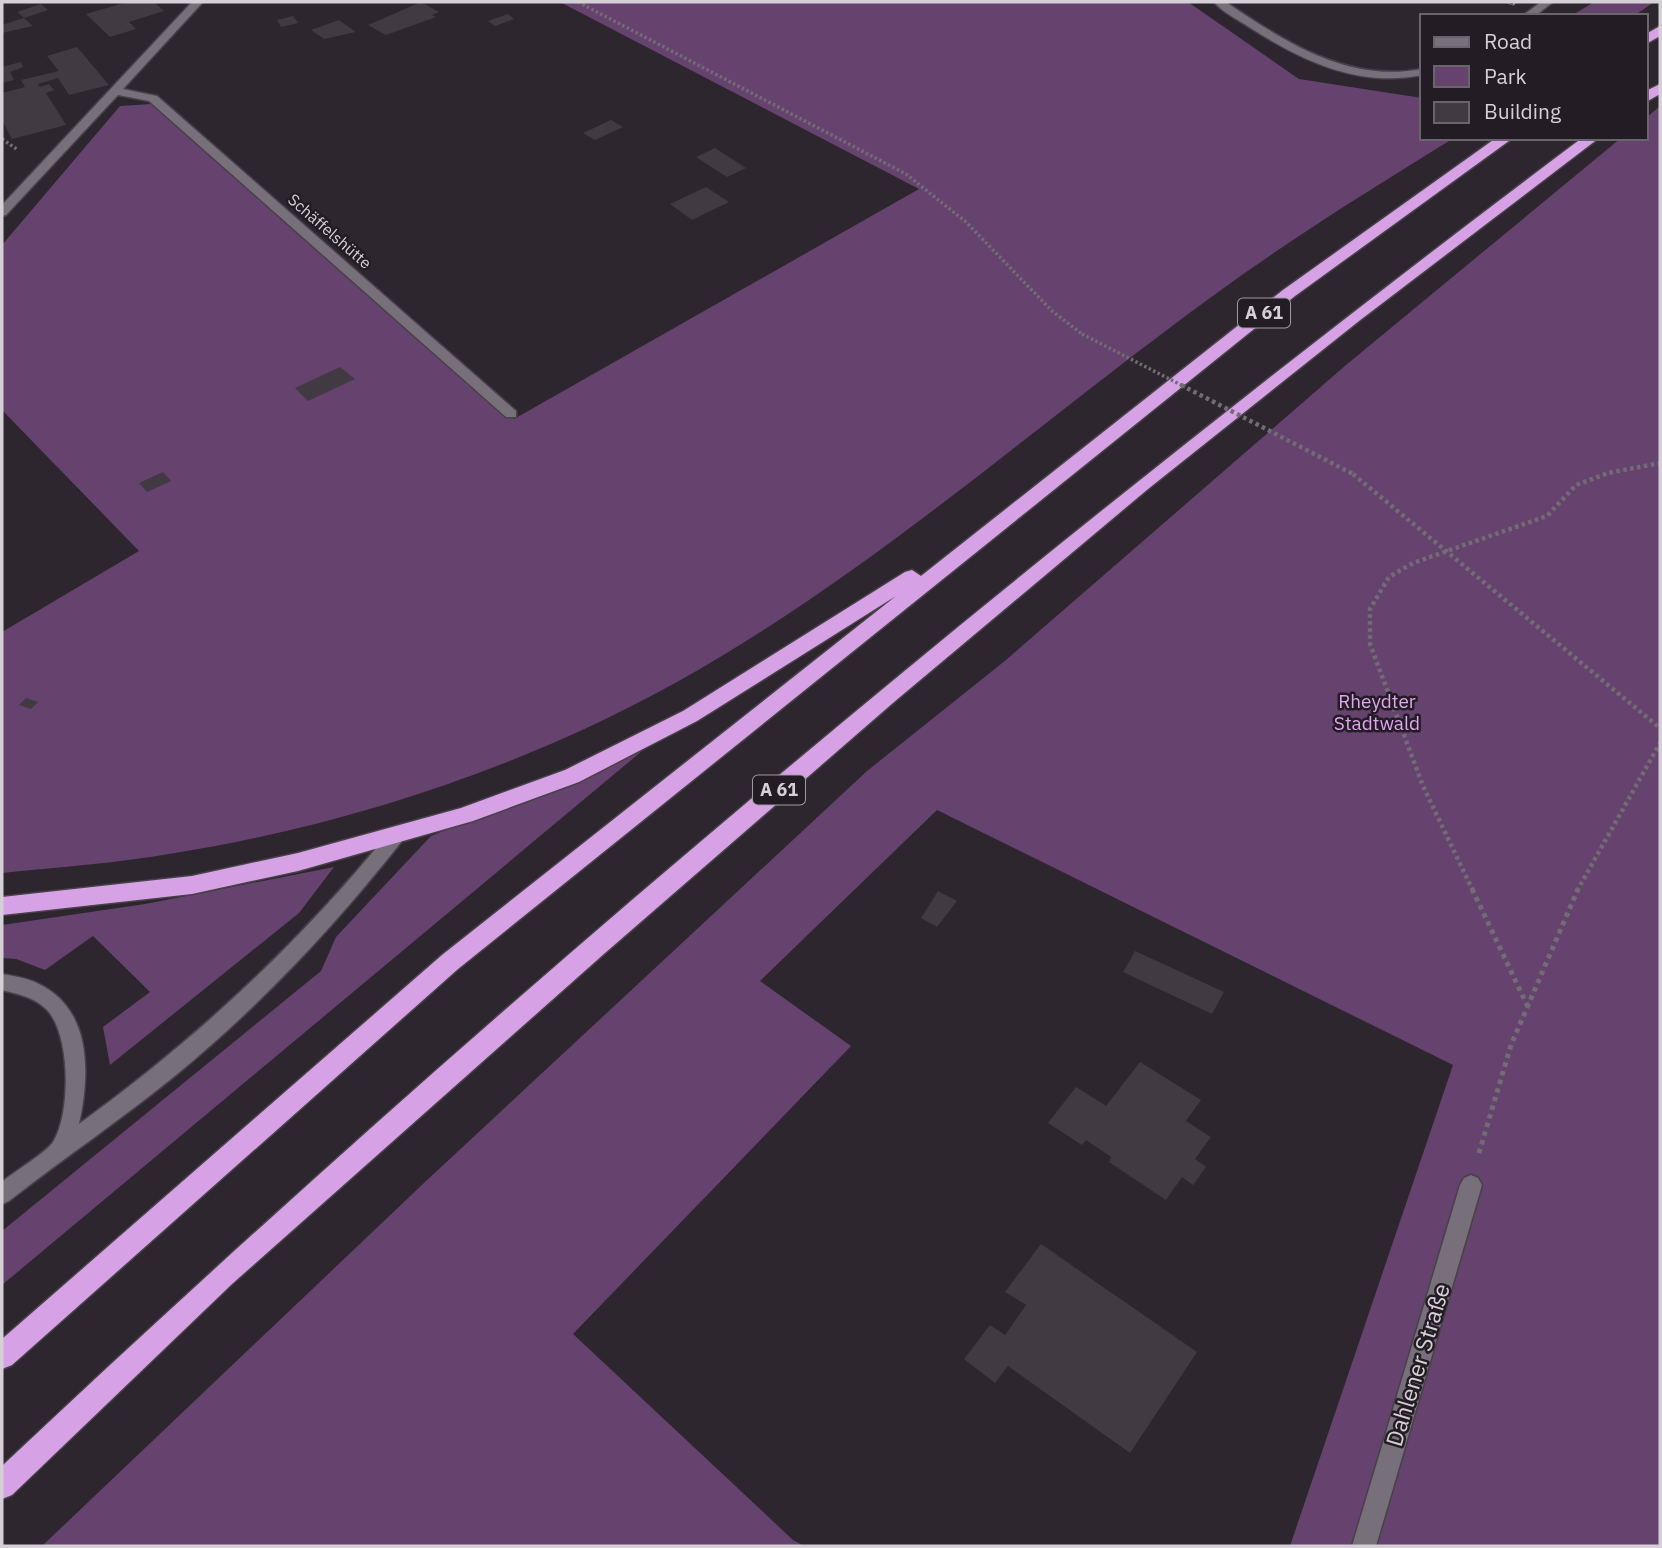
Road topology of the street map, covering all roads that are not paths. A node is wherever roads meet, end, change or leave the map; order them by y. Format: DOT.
graph roads {
  1 [pos="198,2"];
  2 [pos="1219,2"];
  3 [pos="1548,2"];
  4 [pos="1530,14"];
  5 [pos="1420,73"];
  6 [pos="116,91"];
  7 [pos="1503,140"];
  8 [pos="1589,140"];
  9 [pos="2,212"];
  10 [pos="511,414"];
  11 [pos="1030,497"];
  12 [pos="396,836"];
  13 [pos="2,906"];
  14 [pos="2,982"];
  15 [pos="62,1147"];
  16 [pos="1471,1185"];
  17 [pos="2,1194"];
  18 [pos="2,1356"];
  19 [pos="2,1485"];
  20 [pos="1364,1546"];
  1 -- 6 [label="street"];
  2 -- 5 [label="street"];
  3 -- 4 [label="street"];
  6 -- 9 [label="street"];
  6 -- 10 [label="street, Schäffelshütte"];
  7 -- 11 [label="highway, A 61"];
  8 -- 19 [label="highway, A 61"];
  11 -- 12 [label="highway"];
  11 -- 18 [label="highway, A 61"];
  12 -- 13 [label="highway"];
  12 -- 15 [label="street"];
  14 -- 15 [label="street"];
  15 -- 17 [label="street"];
  16 -- 20 [label="street, Dahlener Straße"];
}
